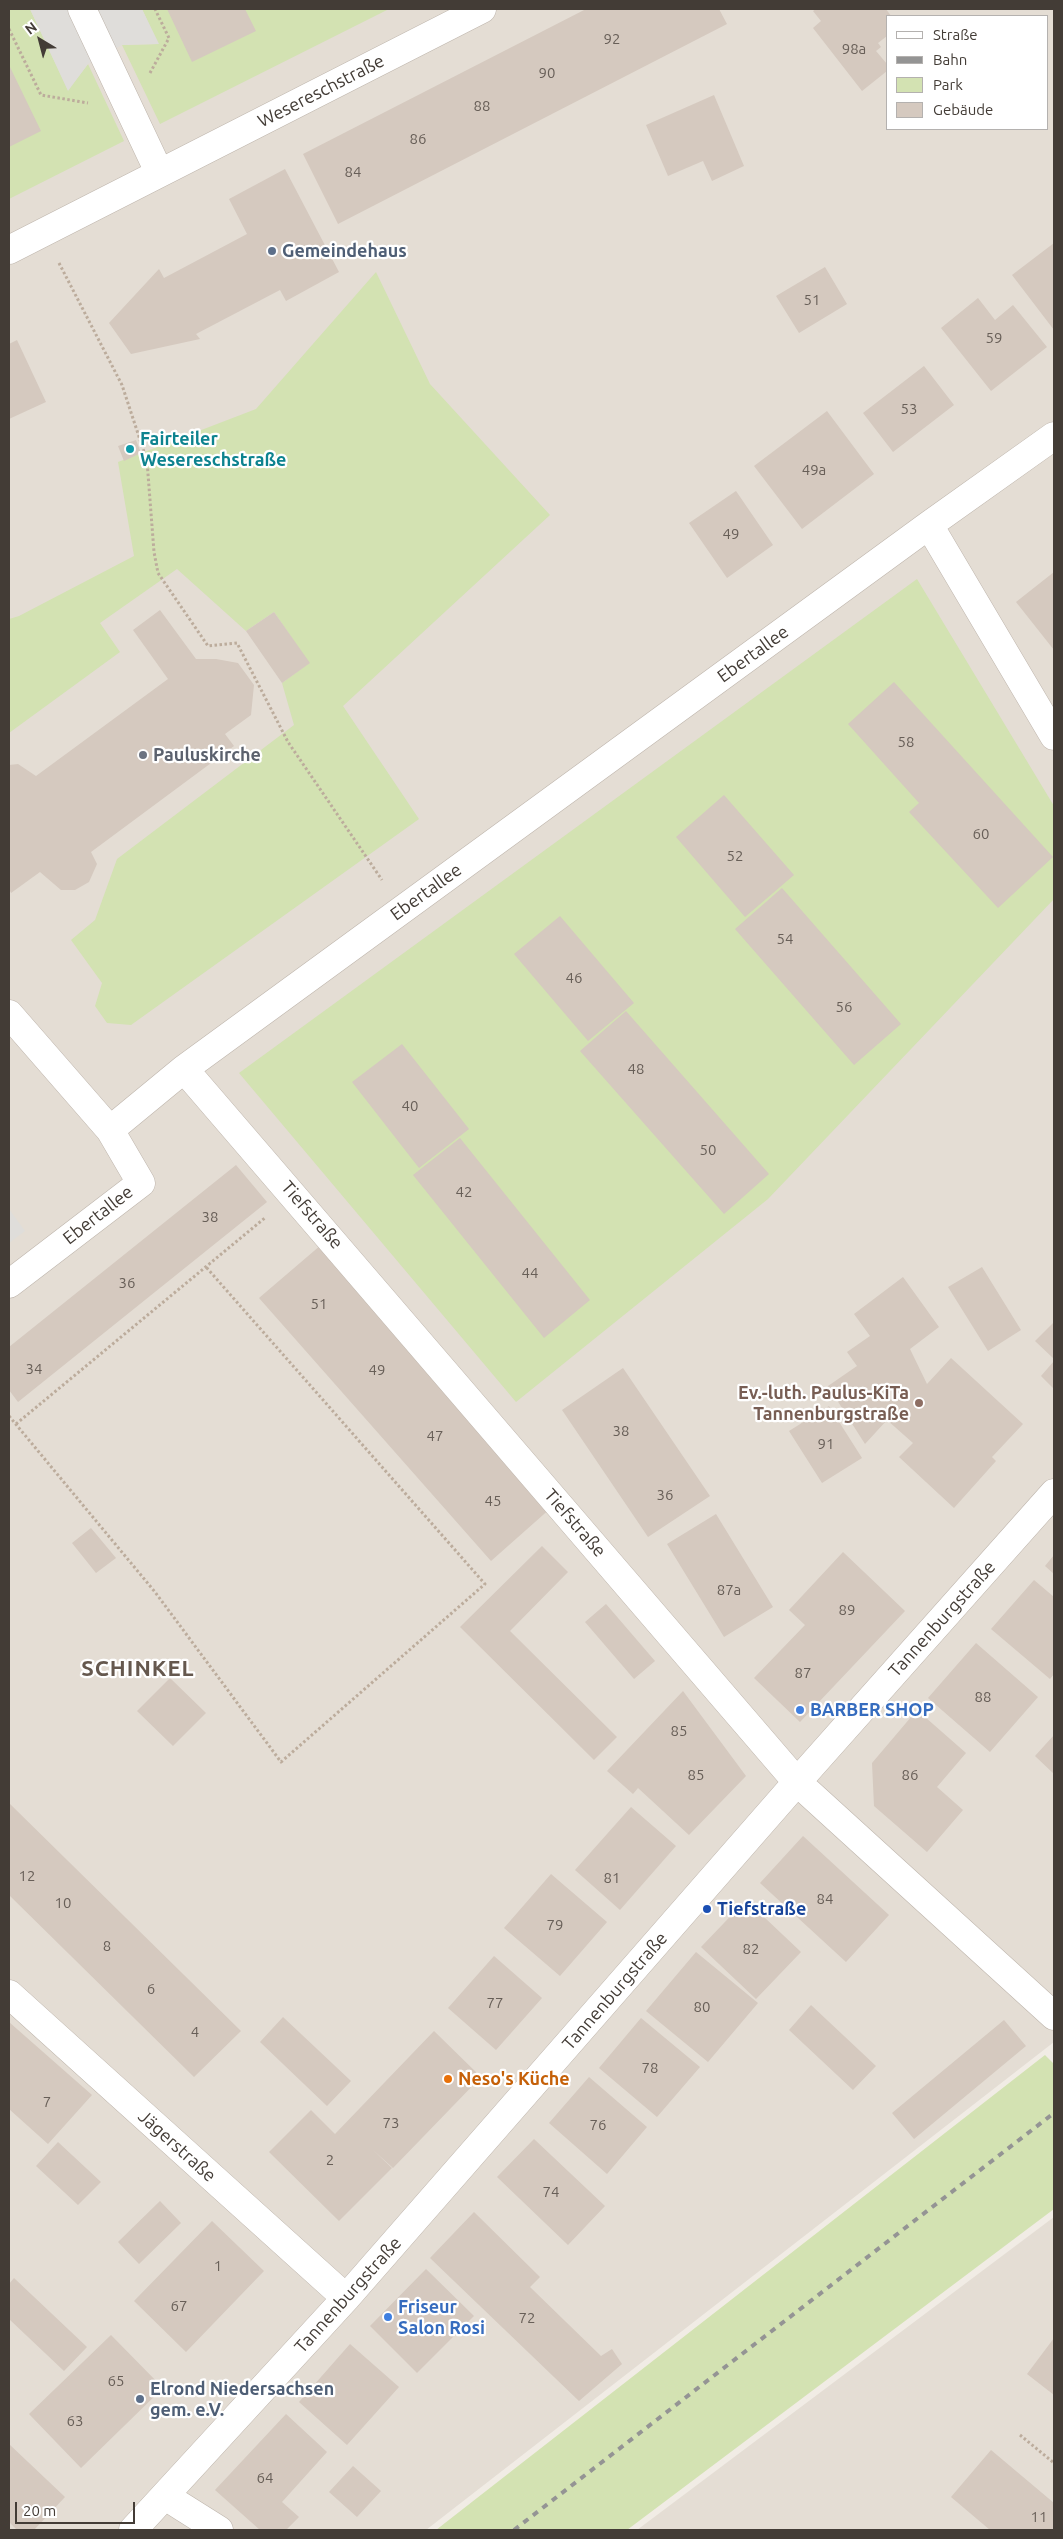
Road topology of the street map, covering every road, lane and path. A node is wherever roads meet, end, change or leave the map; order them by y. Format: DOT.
graph roads {
  1 [pos="82,9"];
  2 [pos="155,9"];
  3 [pos="482,9"];
  4 [pos="9,29"];
  5 [pos="130,111"];
  6 [pos="159,172"];
  7 [pos="43,233"];
  8 [pos="9,250"];
  9 [pos="1054,436"];
  10 [pos="929,525"];
  11 [pos="1054,736"];
  12 [pos="402,910"];
  13 [pos="9,1014"];
  14 [pos="184,1069"];
  15 [pos="110,1130"];
  16 [pos="293,1193"];
  17 [pos="206,1266"];
  18 [pos="9,1284"];
  19 [pos="9,1416"];
  20 [pos="16,1424"];
  21 [pos="1054,1494"];
  22 [pos="797,1782"];
  23 [pos="9,1994"];
  24 [pos="1054,2016"];
  25 [pos="346,2298"];
  26 [pos="1020,2435"];
  27 [pos="1054,2462"];
  28 [pos="165,2496"];
  29 [pos="133,2530"];
  30 [pos="219,2530"];
  1 -- 5 [label="street"];
  2 -- 5 [label="path"];
  3 -- 6 [label="street, Wesereschstraße"];
  4 -- 5 [label="path"];
  5 -- 6 [label="street"];
  6 -- 7 [label="street, Wesereschstraße"];
  7 -- 8 [label="street, Wesereschstraße"];
  7 -- 12 [label="path"];
  9 -- 10 [label="street, Ebertallee"];
  10 -- 11 [label="street"];
  10 -- 12 [label="street, Ebertallee"];
  12 -- 14 [label="street, Ebertallee"];
  13 -- 15 [label="street"];
  14 -- 15 [label="street, Ebertallee"];
  14 -- 16 [label="street, Tiefstraße"];
  15 -- 18 [label="street, Ebertallee"];
  16 -- 17 [label="path"];
  16 -- 22 [label="street, Tiefstraße"];
  17 -- 20 [label="path"];
  17 -- 20 [label="path"];
  19 -- 20 [label="path"];
  21 -- 22 [label="street, Tannenburgstraße"];
  22 -- 24 [label="street, Tiefstraße"];
  22 -- 25 [label="street, Tannenburgstraße"];
  23 -- 25 [label="street, Jägerstraße"];
  25 -- 28 [label="street, Tannenburgstraße"];
  26 -- 27 [label="path"];
  28 -- 29 [label="street, Tannenburgstraße"];
  28 -- 30 [label="street"];
}
